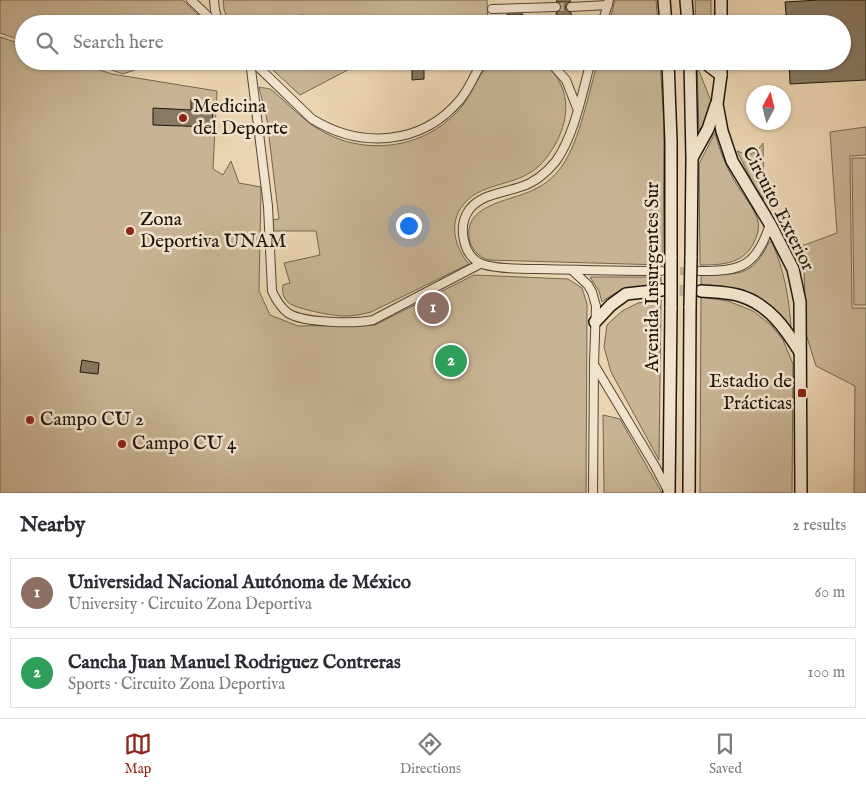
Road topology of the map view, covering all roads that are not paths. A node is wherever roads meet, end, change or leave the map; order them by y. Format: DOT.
graph roads {
  1 [pos="191,0"];
  2 [pos="214,0"];
  3 [pos="664,0"];
  4 [pos="686,0"];
  5 [pos="721,0"];
  6 [pos="608,3"];
  7 [pos="571,6"];
  8 [pos="556,7"];
  9 [pos="492,10"];
  10 [pos="208,15"];
  11 [pos="216,15"];
  12 [pos="665,15"];
  13 [pos="687,15"];
  14 [pos="721,15"];
  15 [pos="252,70"];
  16 [pos="260,70"];
  17 [pos="478,70"];
  18 [pos="557,70"];
  19 [pos="589,70"];
  20 [pos="668,70"];
  21 [pos="690,70"];
  22 [pos="714,70"];
  23 [pos="721,70"];
  24 [pos="721,75"];
  25 [pos="717,104"];
  26 [pos="578,108"];
  27 [pos="692,158"];
  28 [pos="770,224"];
  29 [pos="480,264"];
  30 [pos="572,270"];
  31 [pos="661,271"];
  32 [pos="700,271"];
  33 [pos="662,290"];
  34 [pos="701,291"];
  35 [pos="595,322"];
  36 [pos="800,352"];
  37 [pos="594,364"];
  38 [pos="593,493"];
  39 [pos="669,493"];
  40 [pos="689,493"];
  41 [pos="801,493"];
  1 -- 10 [label="street"];
  2 -- 11 [label="street"];
  3 -- 12 [label="main road"];
  4 -- 13 [label="main road"];
  5 -- 14 [label="main road"];
  6 -- 7 [label="street"];
  8 -- 9 [label="street"];
  15 -- 29 [label="street"];
  16 -- 17 [label="street"];
  18 -- 26 [label="street"];
  19 -- 26 [label="street"];
  20 -- 39 [label="main road, Avenida Insurgentes Sur, bridge"];
  21 -- 27 [label="main road, Avenida Insurgentes Sur"];
  22 -- 24 [label="main road"];
  23 -- 24 [label="main road, Circuito Exterior"];
  24 -- 25 [label="main road, Circuito Exterior"];
  25 -- 27 [label="main road"];
  25 -- 28 [label="main road, Circuito Exterior"];
  26 -- 29 [label="street"];
  27 -- 40 [label="main road, Avenida Insurgentes Sur, bridge"];
  28 -- 32 [label="street"];
  28 -- 36 [label="main road, Circuito Exterior"];
  29 -- 30 [label="street"];
  30 -- 31 [label="street"];
  30 -- 35 [label="street"];
  33 -- 35 [label="main road"];
  34 -- 36 [label="main road"];
  35 -- 37 [label="street"];
  36 -- 41 [label="main road, Circuito Exterior"];
  37 -- 38 [label="street"];
  37 -- 39 [label="street"];
}
